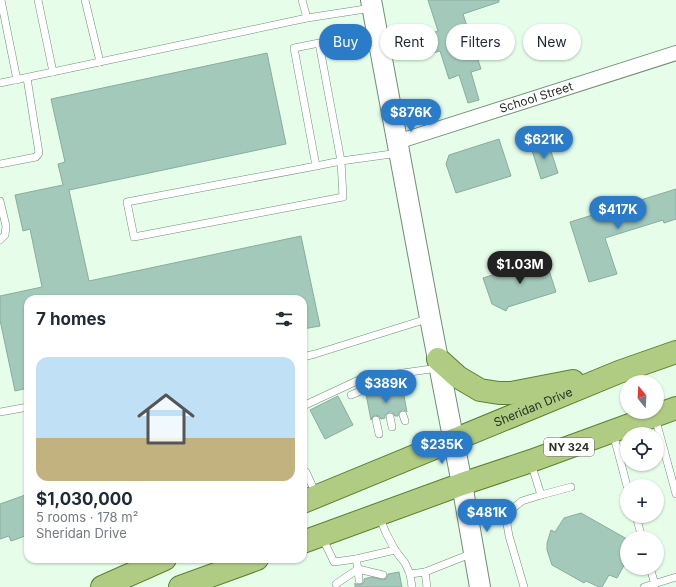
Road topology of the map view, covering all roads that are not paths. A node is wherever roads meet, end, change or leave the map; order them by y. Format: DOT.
graph roads {
  1 [pos="1,0"];
  2 [pos="38,0"];
  3 [pos="85,0"];
  4 [pos="302,0"];
  5 [pos="371,4"];
  6 [pos="307,18"];
  7 [pos="676,53"];
  8 [pos="100,62"];
  9 [pos="53,72"];
  10 [pos="27,78"];
  11 [pos="17,80"];
  12 [pos="0,83"];
  13 [pos="398,147"];
  14 [pos="341,161"];
  15 [pos="0,164"];
  16 [pos="316,166"];
  17 [pos="0,201"];
  18 [pos="0,240"];
  19 [pos="430,318"];
  20 [pos="676,352"];
  21 [pos="307,356"];
  22 [pos="439,364"];
  23 [pos="619,372"];
  24 [pos="396,374"];
  25 [pos="382,376"];
  26 [pos="369,378"];
  27 [pos="399,388"];
  28 [pos="385,390"];
  29 [pos="351,395"];
  30 [pos="307,404"];
  31 [pos="24,408"];
  32 [pos="676,408"];
  33 [pos="0,412"];
  34 [pos="664,412"];
  35 [pos="390,417"];
  36 [pos="646,419"];
  37 [pos="655,419"];
  38 [pos="376,420"];
  39 [pos="392,427"];
  40 [pos="612,431"];
  41 [pos="379,434"];
  42 [pos="454,441"];
  43 [pos="531,461"];
  44 [pos="673,471"];
  45 [pos="307,479"];
  46 [pos="625,479"];
  47 [pos="462,484"];
  48 [pos="570,487"];
  49 [pos="676,494"];
  50 [pos="541,495"];
  51 [pos="310,499"];
  52 [pos="379,515"];
  53 [pos="312,539"];
  54 [pos="395,550"];
  55 [pos="474,553"];
  56 [pos="356,559"];
  57 [pos="156,563"];
  58 [pos="246,563"];
  59 [pos="358,569"];
  60 [pos="425,572"];
  61 [pos="410,574"];
  62 [pos="383,575"];
  63 [pos="652,575"];
  64 [pos="676,577"];
  65 [pos="359,580"];
  66 [pos="336,584"];
  67 [pos="655,584"];
  68 [pos="102,587"];
  69 [pos="181,587"];
  70 [pos="412,587"];
  71 [pos="427,587"];
  72 [pos="480,587"];
  73 [pos="524,587"];
  74 [pos="644,587"];
  1 -- 11 [label="lane"];
  2 -- 9 [label="lane"];
  3 -- 8 [label="lane"];
  4 -- 6 [label="lane"];
  5 -- 6 [label="lane"];
  5 -- 13 [label="main road"];
  6 -- 8 [label="lane"];
  7 -- 13 [label="street, School Street"];
  8 -- 9 [label="lane"];
  9 -- 10 [label="lane"];
  10 -- 11 [label="lane"];
  10 -- 15 [label="lane"];
  11 -- 12 [label="lane"];
  13 -- 14 [label="lane"];
  13 -- 19 [label="main road"];
  14 -- 16 [label="lane"];
  14 -- 16 [label="lane"];
  14 -- 16 [label="lane"];
  17 -- 18 [label="lane"];
  19 -- 21 [label="lane"];
  19 -- 22 [label="main road"];
  20 -- 23 [label="main road, Sheridan Drive"];
  22 -- 23 [label="main road"];
  22 -- 24 [label="lane"];
  22 -- 42 [label="main road"];
  23 -- 42 [label="main road, Sheridan Drive"];
  24 -- 25 [label="lane"];
  24 -- 27 [label="lane"];
  25 -- 26 [label="lane"];
  25 -- 28 [label="lane"];
  26 -- 29 [label="lane"];
  26 -- 30 [label="lane"];
  31 -- 33 [label="lane"];
  32 -- 34 [label="main road, NY 324"];
  35 -- 39 [label="lane"];
  36 -- 40 [label="main road, NY 324"];
  37 -- 44 [label="lane"];
  38 -- 41 [label="lane"];
  40 -- 43 [label="main road, NY 324"];
  40 -- 46 [label="lane"];
  42 -- 47 [label="main road"];
  42 -- 51 [label="main road, Sheridan Drive"];
  43 -- 47 [label="main road, NY 324"];
  43 -- 50 [label="lane"];
  44 -- 49 [label="lane"];
  45 -- 51 [label="lane"];
  47 -- 52 [label="main road, NY 324"];
  47 -- 55 [label="main road"];
  48 -- 50 [label="lane"];
  50 -- 73 [label="lane"];
  52 -- 53 [label="main road, NY 324"];
  52 -- 54 [label="lane"];
  53 -- 56 [label="lane"];
  54 -- 56 [label="lane"];
  54 -- 61 [label="lane"];
  55 -- 60 [label="lane"];
  55 -- 72 [label="main road"];
  56 -- 59 [label="lane"];
  57 -- 68 [label="main road"];
  58 -- 69 [label="main road"];
  59 -- 62 [label="lane"];
  59 -- 65 [label="lane"];
  59 -- 66 [label="lane"];
  60 -- 61 [label="lane"];
  60 -- 71 [label="lane"];
  61 -- 70 [label="lane"];
  63 -- 67 [label="lane"];
  64 -- 67 [label="lane"];
  67 -- 74 [label="lane"];
}
